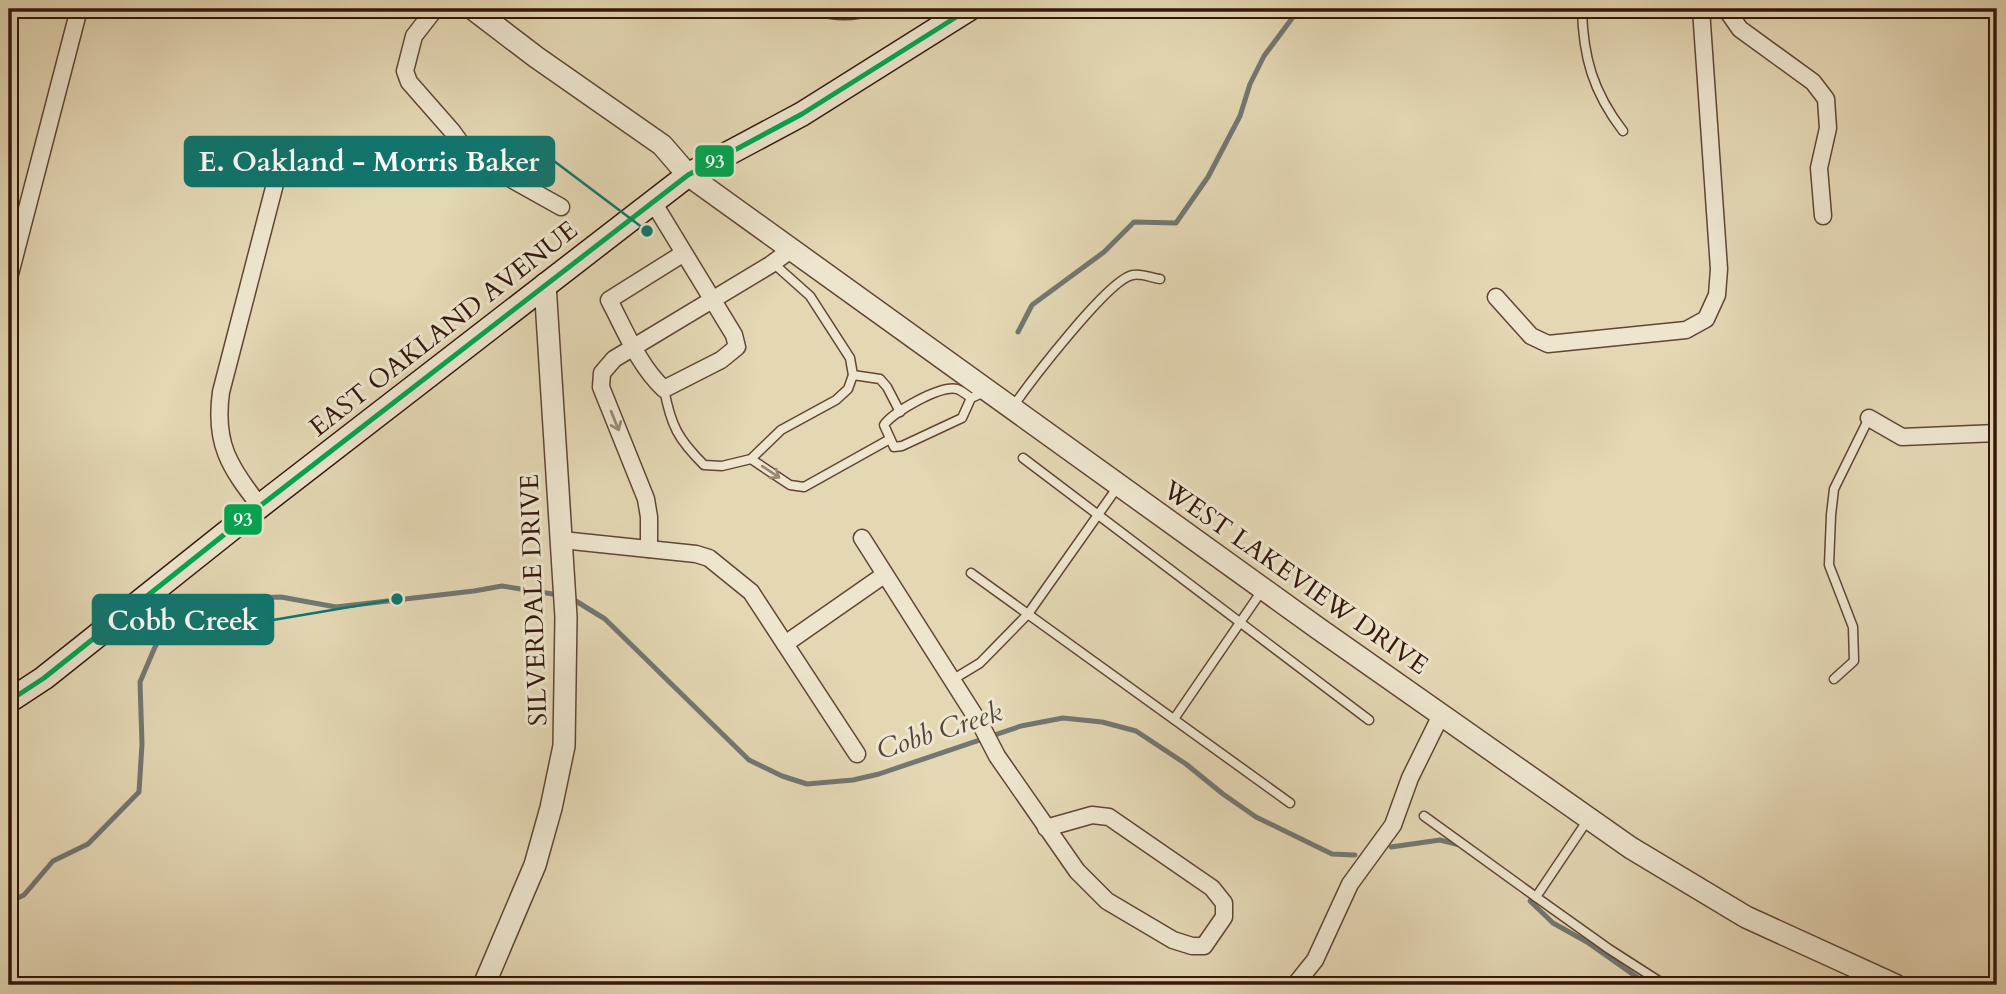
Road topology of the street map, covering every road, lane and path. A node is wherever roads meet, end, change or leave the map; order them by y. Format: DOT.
graph roads {
  1 [pos="79,9"];
  2 [pos="435,9"];
  3 [pos="473,9"];
  4 [pos="807,9"];
  5 [pos="877,9"];
  6 [pos="1582,9"];
  7 [pos="1701,9"];
  8 [pos="1726,9"];
  9 [pos="956,14"];
  10 [pos="1623,131"];
  11 [pos="688,175"];
  12 [pos="276,180"];
  13 [pos="653,202"];
  14 [pos="561,207"];
  15 [pos="1823,216"];
  16 [pos="792,250"];
  17 [pos="684,253"];
  18 [pos="773,263"];
  19 [pos="9,278"];
  20 [pos="1160,279"];
  21 [pos="545,284"];
  22 [pos="1496,297"];
  23 [pos="713,300"];
  24 [pos="634,347"];
  25 [pos="853,375"];
  26 [pos="664,389"];
  27 [pos="979,394"];
  28 [pos="1012,408"];
  29 [pos="900,412"];
  30 [pos="1869,418"];
  31 [pos="1997,433"];
  32 [pos="890,439"];
  33 [pos="1023,458"];
  34 [pos="751,459"];
  35 [pos="1119,485"];
  36 [pos="260,506"];
  37 [pos="1097,515"];
  38 [pos="862,538"];
  39 [pos="562,540"];
  40 [pos="649,549"];
  41 [pos="971,573"];
  42 [pos="884,575"];
  43 [pos="1264,589"];
  44 [pos="1028,614"];
  45 [pos="1239,622"];
  46 [pos="785,644"];
  47 [pos="1834,679"];
  48 [pos="952,680"];
  49 [pos="9,701"];
  50 [pos="1441,715"];
  51 [pos="1174,719"];
  52 [pos="1369,720"];
  53 [pos="857,754"];
  54 [pos="1290,803"];
  55 [pos="1424,816"];
  56 [pos="1589,818"];
  57 [pos="1046,828"];
  58 [pos="1536,897"];
  59 [pos="484,985"];
  60 [pos="1295,985"];
  61 [pos="1665,985"];
  62 [pos="1895,985"];
  1 -- 19 [label="street"];
  2 -- 14 [label="street"];
  3 -- 11 [label="street, WEST LAKEVIEW DRIVE"];
  4 -- 5 [label="lane"];
  6 -- 10 [label="lane"];
  7 -- 22 [label="street"];
  8 -- 15 [label="street"];
  9 -- 11 [label="main road, EAST OAKLAND AVENUE"];
  11 -- 13 [label="main road, EAST OAKLAND AVENUE"];
  11 -- 16 [label="street, WEST LAKEVIEW DRIVE"];
  12 -- 36 [label="street"];
  13 -- 17 [label="street"];
  13 -- 21 [label="main road, EAST OAKLAND AVENUE"];
  16 -- 18 [label="street"];
  16 -- 27 [label="street, WEST LAKEVIEW DRIVE"];
  17 -- 23 [label="street"];
  17 -- 24 [label="street"];
  18 -- 23 [label="street"];
  18 -- 25 [label="lane"];
  20 -- 28 [label="lane"];
  21 -- 36 [label="main road, EAST OAKLAND AVENUE"];
  21 -- 39 [label="street, SILVERDALE DRIVE"];
  23 -- 24 [label="street"];
  23 -- 26 [label="street"];
  24 -- 26 [label="street"];
  24 -- 40 [label="street, one-way"];
  25 -- 29 [label="lane"];
  25 -- 34 [label="lane"];
  26 -- 34 [label="lane"];
  27 -- 28 [label="street, WEST LAKEVIEW DRIVE"];
  27 -- 29 [label="lane"];
  27 -- 32 [label="lane"];
  28 -- 35 [label="street, WEST LAKEVIEW DRIVE"];
  29 -- 32 [label="lane"];
  30 -- 31 [label="street"];
  30 -- 47 [label="lane"];
  34 -- 32 [label="lane, one-way"];
  33 -- 37 [label="lane"];
  35 -- 37 [label="lane"];
  35 -- 43 [label="street, WEST LAKEVIEW DRIVE"];
  36 -- 49 [label="main road, EAST OAKLAND AVENUE"];
  37 -- 44 [label="lane"];
  37 -- 45 [label="lane"];
  38 -- 42 [label="street"];
  39 -- 40 [label="street"];
  39 -- 59 [label="street, SILVERDALE DRIVE"];
  40 -- 46 [label="street"];
  41 -- 44 [label="lane"];
  42 -- 46 [label="street"];
  42 -- 48 [label="street"];
  43 -- 45 [label="lane"];
  43 -- 50 [label="street, WEST LAKEVIEW DRIVE"];
  44 -- 48 [label="lane"];
  44 -- 51 [label="lane"];
  45 -- 51 [label="lane"];
  45 -- 52 [label="lane"];
  46 -- 53 [label="street"];
  48 -- 57 [label="street"];
  50 -- 56 [label="street, WEST LAKEVIEW DRIVE"];
  50 -- 60 [label="street"];
  51 -- 54 [label="lane"];
  55 -- 58 [label="lane"];
  56 -- 58 [label="lane"];
  56 -- 62 [label="street, WEST LAKEVIEW DRIVE"];
  57 -- 57 [label="street"];
  58 -- 61 [label="lane"];
}
